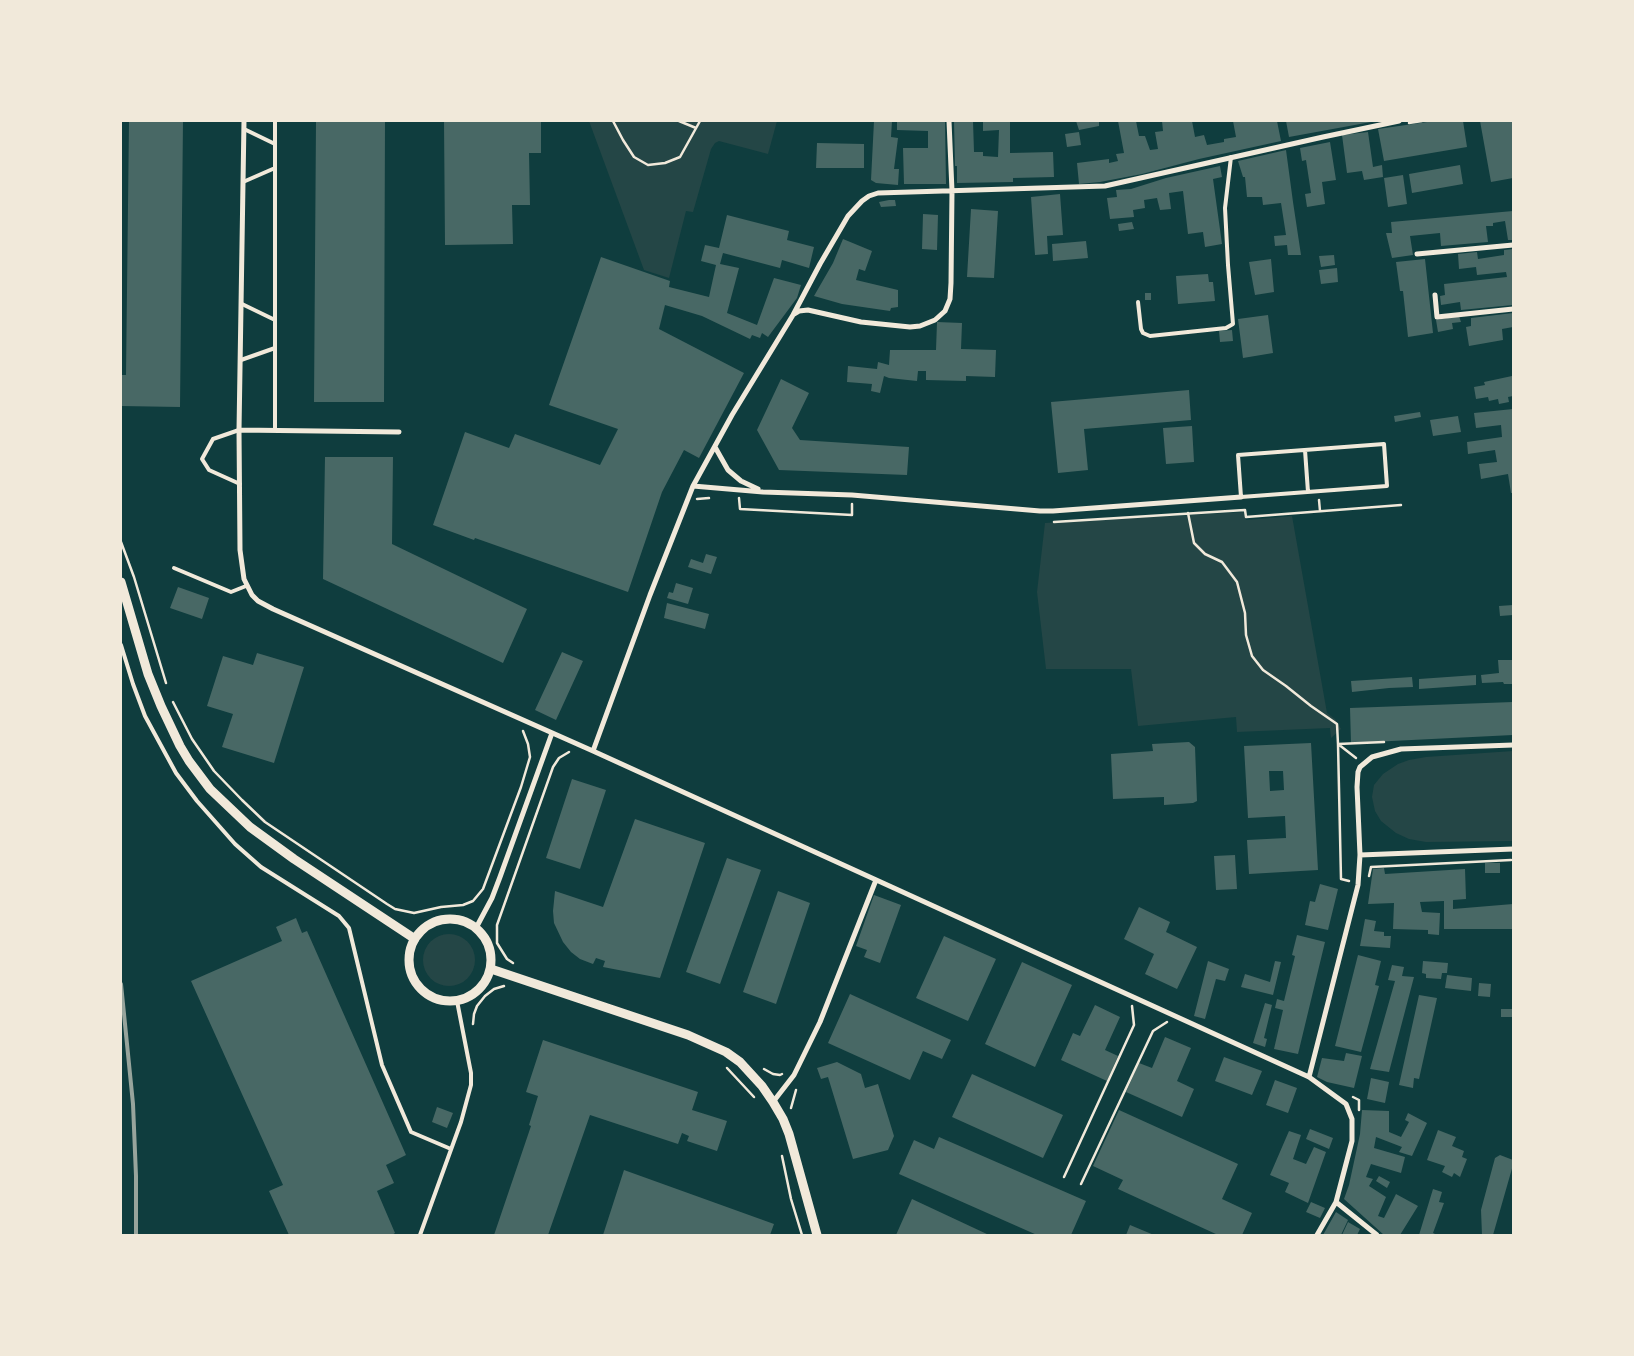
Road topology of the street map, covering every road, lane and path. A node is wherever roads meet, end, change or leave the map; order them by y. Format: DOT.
graph roads {
  1 [pos="244,121"];
  2 [pos="275,121"];
  3 [pos="614,121"];
  4 [pos="679,121"];
  5 [pos="700,121"];
  6 [pos="949,121"];
  7 [pos="1400,121"];
  8 [pos="1373,124"];
  9 [pos="696,128"];
  10 [pos="244,129"];
  11 [pos="275,144"];
  12 [pos="1231,157"];
  13 [pos="275,168"];
  14 [pos="243,182"];
  15 [pos="952,191"];
  16 [pos="1513,245"];
  17 [pos="1417,254"];
  18 [pos="804,295"];
  19 [pos="1435,295"];
  20 [pos="1138,302"];
  21 [pos="242,304"];
  22 [pos="1513,309"];
  23 [pos="808,310"];
  24 [pos="794,315"];
  25 [pos="275,320"];
  26 [pos="275,348"];
  27 [pos="241,360"];
  28 [pos="239,430"];
  29 [pos="275,430"];
  30 [pos="399,432"];
  31 [pos="714,447"];
  32 [pos="1305,450"];
  33 [pos="240,484"];
  34 [pos="693,486"];
  35 [pos="763,492"];
  36 [pos="1308,492"];
  37 [pos="1241,497"];
  38 [pos="714,498"];
  39 [pos="731,498"];
  40 [pos="1185,502"];
  41 [pos="852,504"];
  42 [pos="1401,505"];
  43 [pos="694,507"];
  44 [pos="1188,514"];
  45 [pos="1046,521"];
  46 [pos="121,542"];
  47 [pos="174,568"];
  48 [pos="121,582"];
  49 [pos="246,586"];
  50 [pos="121,645"];
  51 [pos="168,690"];
  52 [pos="172,698"];
  53 [pos="526,721"];
  54 [pos="552,732"];
  55 [pos="1338,744"];
  56 [pos="581,745"];
  57 [pos="1513,745"];
  58 [pos="593,751"];
  59 [pos="1363,764"];
  60 [pos="1513,849"];
  61 [pos="1360,855"];
  62 [pos="1513,860"];
  63 [pos="1372,867"];
  64 [pos="876,880"];
  65 [pos="1351,884"];
  66 [pos="476,928"];
  67 [pos="414,939"];
  68 [pos="515,965"];
  69 [pos="491,969"];
  70 [pos="511,986"];
  71 [pos="1135,999"];
  72 [pos="456,1001"];
  73 [pos="1172,1015"];
  74 [pos="473,1024"];
  75 [pos="760,1066"];
  76 [pos="726,1067"];
  77 [pos="797,1070"];
  78 [pos="1309,1077"];
  79 [pos="756,1099"];
  80 [pos="774,1102"];
  81 [pos="451,1149"];
  82 [pos="780,1150"];
  83 [pos="1064,1177"];
  84 [pos="1082,1184"];
  85 [pos="1336,1202"];
  86 [pos="420,1235"];
  87 [pos="802,1235"];
  88 [pos="817,1235"];
  89 [pos="1316,1235"];
  90 [pos="1377,1235"];
  1 -- 10 [label="street"];
  2 -- 11 [label="lane"];
  3 -- 9 [label="path"];
  4 -- 9 [label="path"];
  5 -- 9 [label="path"];
  6 -- 15 [label="street"];
  7 -- 8 [label="street"];
  8 -- 12 [label="street"];
  10 -- 11 [label="lane"];
  10 -- 14 [label="street"];
  11 -- 13 [label="lane"];
  12 -- 15 [label="street"];
  12 -- 20 [label="lane"];
  13 -- 14 [label="lane"];
  13 -- 25 [label="lane"];
  14 -- 21 [label="street"];
  15 -- 18 [label="street"];
  15 -- 23 [label="street"];
  16 -- 17 [label="street"];
  18 -- 23 [label="street"];
  18 -- 24 [label="street"];
  19 -- 22 [label="street"];
  21 -- 25 [label="lane"];
  21 -- 27 [label="street"];
  23 -- 24 [label="street"];
  24 -- 31 [label="street"];
  25 -- 26 [label="lane"];
  26 -- 27 [label="lane"];
  26 -- 29 [label="lane"];
  27 -- 28 [label="street"];
  28 -- 29 [label="street"];
  28 -- 33 [label="street"];
  28 -- 33 [label="lane"];
  29 -- 30 [label="street"];
  31 -- 34 [label="street"];
  31 -- 35 [label="street"];
  32 -- 36 [label="lane"];
  32 -- 36 [label="lane"];
  32 -- 37 [label="lane"];
  33 -- 49 [label="street"];
  34 -- 35 [label="street"];
  34 -- 58 [label="street"];
  35 -- 40 [label="street"];
  36 -- 37 [label="lane"];
  37 -- 40 [label="street"];
  38 -- 43 [label="path"];
  39 -- 41 [label="path"];
  40 -- 44 [label="path"];
  42 -- 44 [label="path"];
  44 -- 45 [label="path"];
  44 -- 55 [label="path"];
  46 -- 51 [label="path"];
  47 -- 49 [label="lane"];
  48 -- 67 [label="street"];
  49 -- 53 [label="street"];
  50 -- 81 [label="lane"];
  52 -- 53 [label="path"];
  53 -- 54 [label="street"];
  54 -- 56 [label="street"];
  54 -- 66 [label="street"];
  55 -- 59 [label="path"];
  55 -- 65 [label="path"];
  56 -- 58 [label="street"];
  56 -- 68 [label="path"];
  57 -- 59 [label="street"];
  58 -- 64 [label="street"];
  59 -- 61 [label="street"];
  60 -- 61 [label="street"];
  61 -- 78 [label="street"];
  62 -- 63 [label="path"];
  64 -- 71 [label="street"];
  64 -- 77 [label="street"];
  66 -- 67 [label="street"];
  66 -- 69 [label="street"];
  67 -- 72 [label="street"];
  69 -- 72 [label="street"];
  69 -- 80 [label="street"];
  70 -- 74 [label="path"];
  71 -- 73 [label="street"];
  71 -- 83 [label="path"];
  72 -- 81 [label="lane"];
  73 -- 78 [label="street"];
  73 -- 84 [label="path"];
  75 -- 77 [label="path"];
  76 -- 79 [label="path"];
  77 -- 80 [label="street"];
  78 -- 85 [label="street"];
  80 -- 88 [label="street"];
  81 -- 86 [label="lane"];
  82 -- 87 [label="path"];
  85 -- 89 [label="street"];
  85 -- 90 [label="street"];
}
